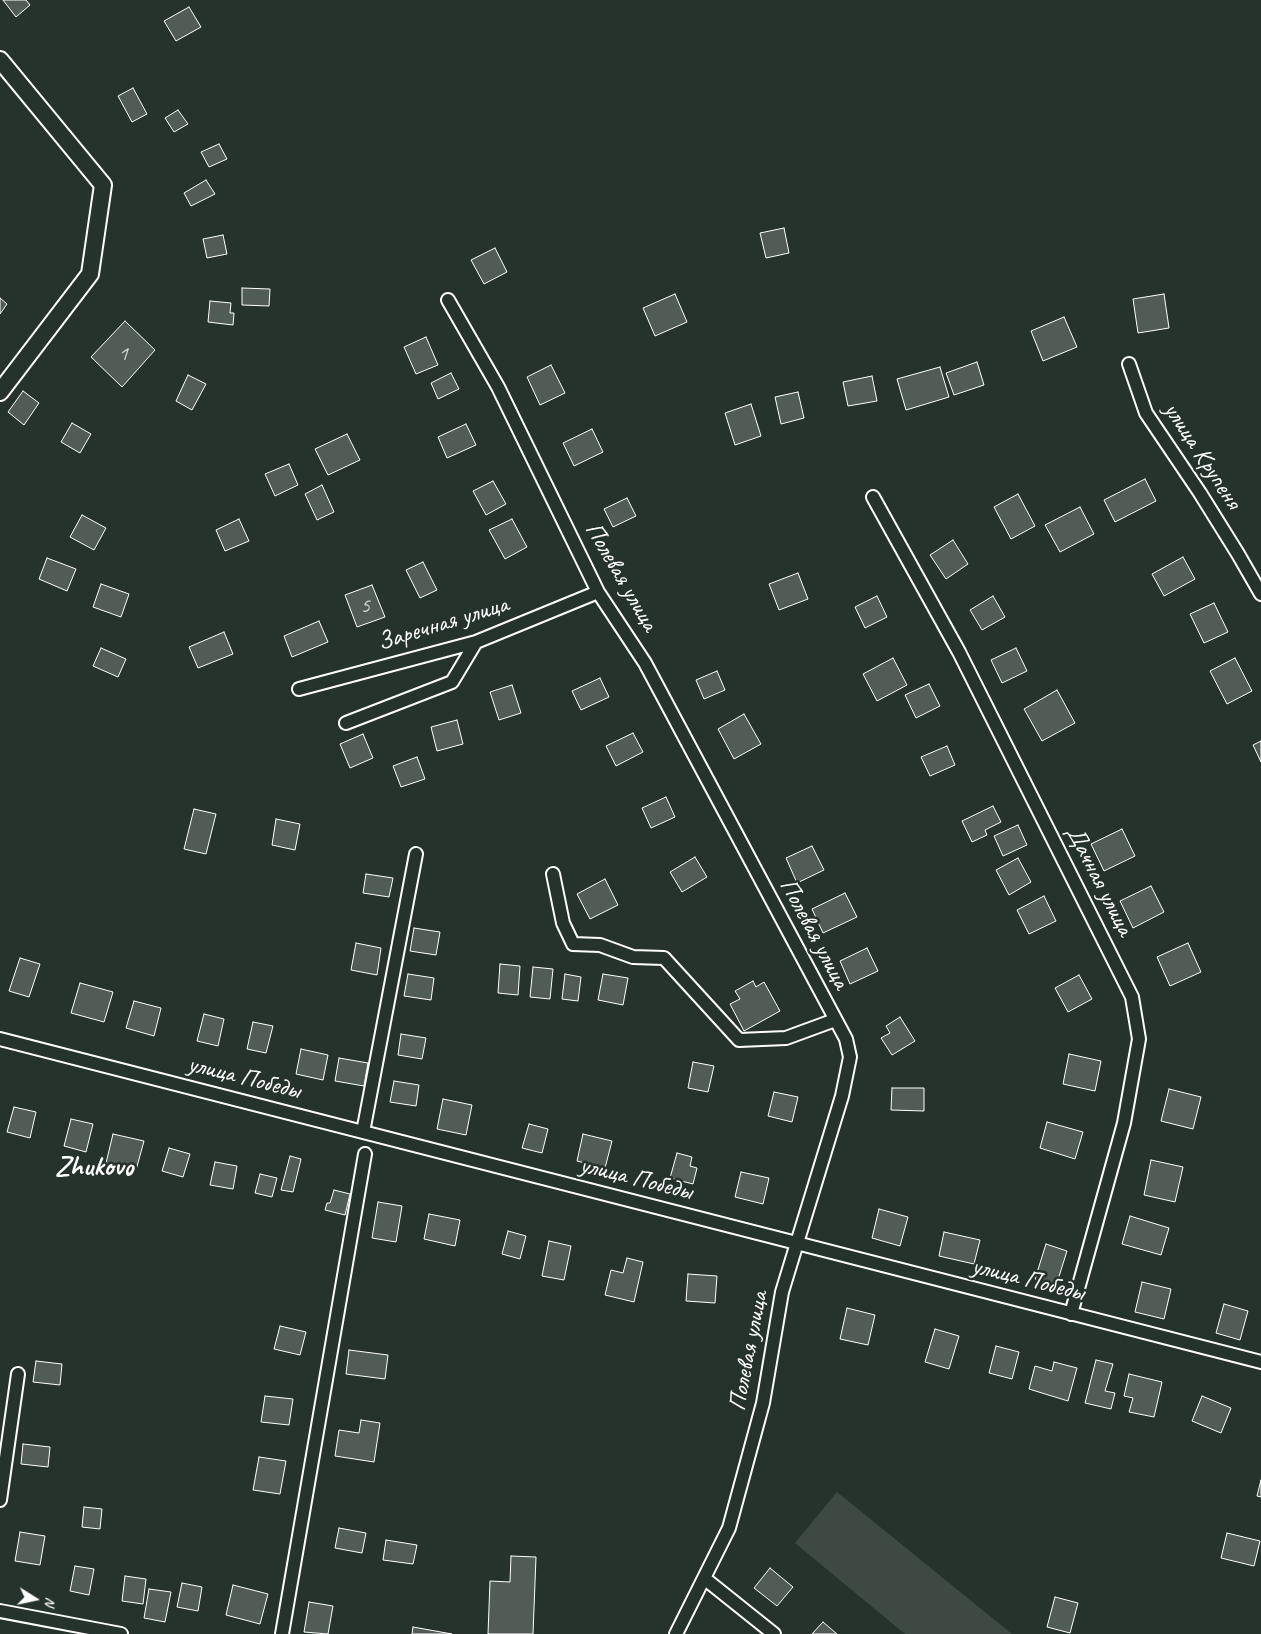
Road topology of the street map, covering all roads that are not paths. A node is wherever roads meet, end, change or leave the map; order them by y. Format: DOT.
graph roads {
  1 [pos="0,60"];
  2 [pos="448,300"];
  3 [pos="1129,364"];
  4 [pos="0,392"];
  5 [pos="873,497"];
  6 [pos="598,592"];
  7 [pos="1261,594"];
  8 [pos="476,642"];
  9 [pos="299,689"];
  10 [pos="346,723"];
  11 [pos="416,854"];
  12 [pos="553,874"];
  13 [pos="835,1020"];
  14 [pos="0,1039"];
  15 [pos="363,1132"];
  16 [pos="366,1154"];
  17 [pos="797,1244"];
  18 [pos="1071,1314"];
  19 [pos="1261,1362"];
  20 [pos="18,1374"];
  21 [pos="0,1500"];
  22 [pos="704,1578"];
  23 [pos="0,1611"];
  24 [pos="121,1634"];
  25 [pos="282,1634"];
  26 [pos="676,1634"];
  27 [pos="774,1634"];
  1 -- 4 [label="street"];
  2 -- 6 [label="street, Полевая улица"];
  3 -- 7 [label="street, улица Крупеня"];
  5 -- 18 [label="street, Дачная улица"];
  6 -- 8 [label="street, Заречная улица"];
  6 -- 13 [label="street, Полевая улица"];
  8 -- 9 [label="street, Заречная улица"];
  8 -- 10 [label="street"];
  11 -- 15 [label="street"];
  12 -- 13 [label="street"];
  13 -- 17 [label="street, Полевая улица"];
  14 -- 15 [label="street, улица Победы"];
  15 -- 17 [label="street, улица Победы"];
  16 -- 25 [label="street"];
  17 -- 18 [label="street, улица Победы"];
  17 -- 22 [label="street, Полевая улица"];
  18 -- 19 [label="street, улица Победы"];
  20 -- 21 [label="street"];
  22 -- 26 [label="street, Полевая улица"];
  22 -- 27 [label="street"];
  23 -- 24 [label="street"];
}
